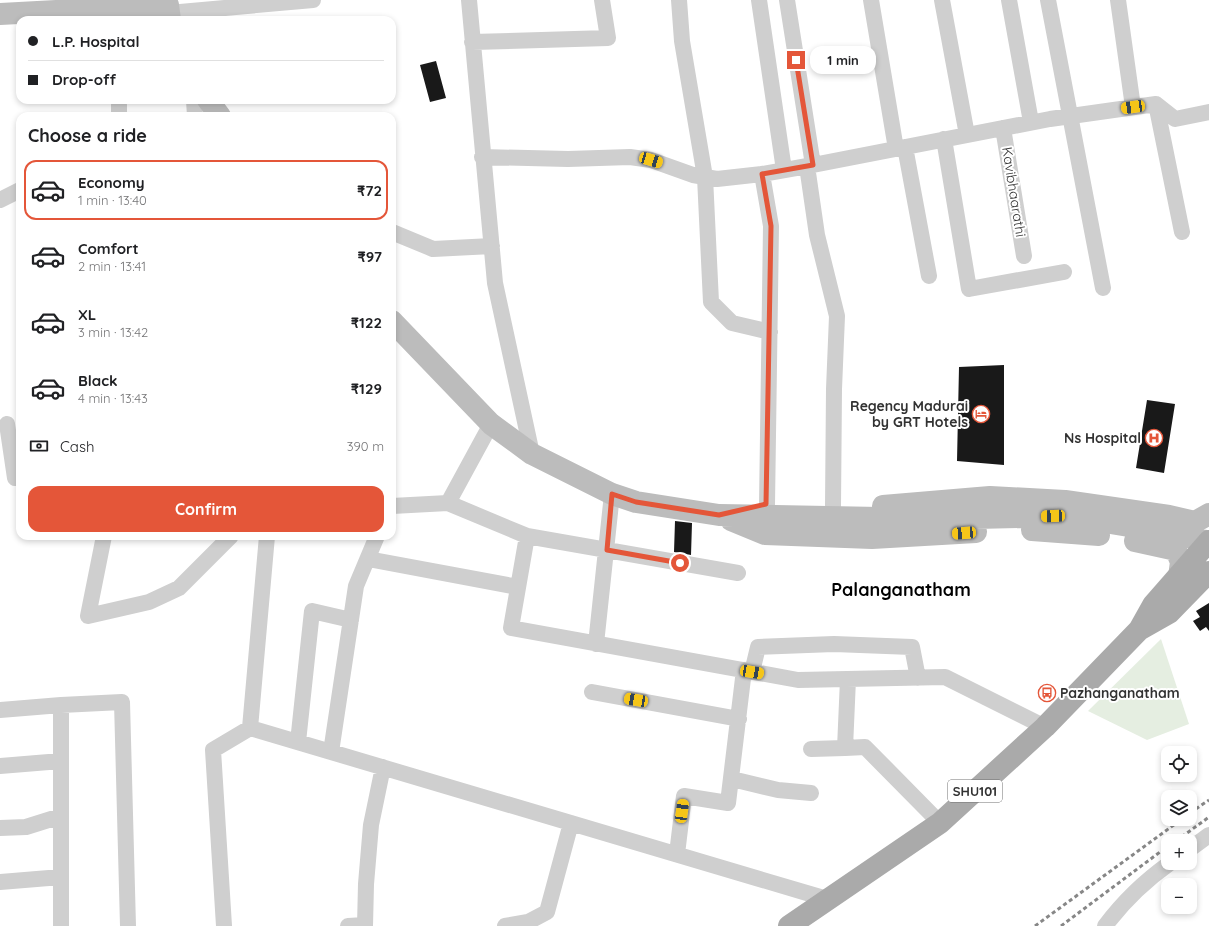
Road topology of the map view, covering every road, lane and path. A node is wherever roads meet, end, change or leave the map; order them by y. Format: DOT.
graph roads {
  1 [pos="313,0"];
  2 [pos="469,0"];
  3 [pos="602,0"];
  4 [pos="679,0"];
  5 [pos="759,0"];
  6 [pos="787,0"];
  7 [pos="871,0"];
  8 [pos="942,0"];
  9 [pos="1009,0"];
  10 [pos="1048,0"];
  11 [pos="1118,0"];
  12 [pos="165,10"];
  13 [pos="0,14"];
  14 [pos="472,42"];
  15 [pos="1156,104"];
  16 [pos="1133,107"];
  17 [pos="1209,112"];
  18 [pos="1070,116"];
  19 [pos="1031,122"];
  20 [pos="1003,128"];
  21 [pos="967,135"];
  22 [pos="944,139"];
  23 [pos="901,148"];
  24 [pos="482,157"];
  25 [pos="810,166"];
  26 [pos="784,170"];
  27 [pos="762,174"];
  28 [pos="705,177"];
  29 [pos="16,192"];
  30 [pos="0,200"];
  31 [pos="1182,232"];
  32 [pos="396,234"];
  33 [pos="492,246"];
  34 [pos="1024,256"];
  35 [pos="1064,272"];
  36 [pos="929,276"];
  37 [pos="1102,288"];
  38 [pos="396,325"];
  39 [pos="770,332"];
  40 [pos="9,424"];
  41 [pos="491,424"];
  42 [pos="532,454"];
  43 [pos="16,478"];
  44 [pos="612,494"];
  45 [pos="448,503"];
  46 [pos="766,504"];
  47 [pos="396,506"];
  48 [pos="833,506"];
  49 [pos="1209,514"];
  50 [pos="719,515"];
  51 [pos="527,536"];
  52 [pos="103,540"];
  53 [pos="227,540"];
  54 [pos="267,540"];
  55 [pos="375,540"];
  56 [pos="607,550"];
  57 [pos="1176,550"];
  58 [pos="1207,553"];
  59 [pos="368,559"];
  60 [pos="738,573"];
  61 [pos="1179,577"];
  62 [pos="518,587"];
  63 [pos="351,620"];
  64 [pos="1139,630"];
  65 [pos="596,644"];
  66 [pos="748,671"];
  67 [pos="918,678"];
  68 [pos="848,679"];
  69 [pos="592,692"];
  70 [pos="61,705"];
  71 [pos="0,710"];
  72 [pos="739,719"];
  73 [pos="1045,727"];
  74 [pos="250,728"];
  75 [pos="298,742"];
  76 [pos="845,748"];
  77 [pos="811,749"];
  78 [pos="331,752"];
  79 [pos="61,761"];
  80 [pos="0,766"];
  81 [pos="383,767"];
  82 [pos="732,779"];
  83 [pos="811,793"];
  84 [pos="61,816"];
  85 [pos="571,823"];
  86 [pos="940,823"];
  87 [pos="0,828"];
  88 [pos="1209,835"];
  89 [pos="1197,844"];
  90 [pos="677,854"];
  91 [pos="1161,870"];
  92 [pos="61,877"];
  93 [pos="0,882"];
  94 [pos="827,899"];
  95 [pos="546,919"];
  96 [pos="366,925"];
  97 [pos="61,926"];
  98 [pos="128,926"];
  99 [pos="224,926"];
  100 [pos="348,926"];
  101 [pos="505,926"];
  102 [pos="789,926"];
  103 [pos="1105,926"];
  1 -- 12 [label="street"];
  2 -- 14 [label="street"];
  3 -- 14 [label="street"];
  4 -- 28 [label="street"];
  5 -- 26 [label="street"];
  6 -- 25 [label="street"];
  7 -- 23 [label="street"];
  8 -- 21 [label="street"];
  9 -- 19 [label="street"];
  10 -- 18 [label="street"];
  11 -- 16 [label="street"];
  12 -- 13 [label="street"];
  14 -- 24 [label="street"];
  15 -- 16 [label="street"];
  15 -- 17 [label="street"];
  15 -- 31 [label="street"];
  16 -- 18 [label="street"];
  18 -- 19 [label="street"];
  18 -- 37 [label="street"];
  19 -- 20 [label="street"];
  20 -- 21 [label="street"];
  20 -- 34 [label="street, Kavibhaarathi"];
  21 -- 22 [label="street"];
  22 -- 23 [label="street"];
  22 -- 35 [label="street"];
  23 -- 25 [label="street"];
  23 -- 36 [label="street"];
  24 -- 28 [label="street"];
  24 -- 33 [label="street"];
  25 -- 26 [label="street"];
  25 -- 48 [label="street"];
  26 -- 27 [label="street"];
  27 -- 28 [label="street"];
  27 -- 39 [label="street"];
  28 -- 39 [label="street"];
  29 -- 30 [label="street"];
  32 -- 33 [label="street"];
  33 -- 42 [label="street"];
  38 -- 41 [label="street"];
  39 -- 46 [label="street"];
  40 -- 43 [label="street"];
  41 -- 42 [label="street"];
  41 -- 45 [label="street"];
  42 -- 44 [label="street"];
  44 -- 50 [label="street"];
  44 -- 56 [label="street"];
  45 -- 47 [label="street"];
  45 -- 51 [label="street"];
  46 -- 48 [label="street"];
  46 -- 50 [label="street"];
  48 -- 49 [label="street"];
  50 -- 57 [label="street"];
  50 -- 58 [label="street"];
  51 -- 56 [label="street"];
  51 -- 62 [label="street"];
  52 -- 53 [label="street"];
  54 -- 74 [label="street"];
  55 -- 59 [label="street"];
  56 -- 60 [label="street"];
  56 -- 65 [label="street"];
  57 -- 58 [label="street"];
  57 -- 61 [label="street"];
  58 -- 61 [label="main road, SHU101"];
  58 -- 64 [label="main road, SHU101"];
  59 -- 62 [label="street"];
  59 -- 63 [label="street"];
  61 -- 64 [label="main road, SHU101"];
  62 -- 65 [label="street"];
  63 -- 75 [label="street"];
  63 -- 78 [label="street"];
  64 -- 73 [label="main road, SHU101"];
  65 -- 66 [label="street"];
  66 -- 67 [label="street"];
  66 -- 68 [label="street"];
  66 -- 72 [label="street"];
  67 -- 68 [label="street"];
  67 -- 73 [label="street"];
  68 -- 76 [label="street"];
  69 -- 72 [label="street"];
  70 -- 71 [label="street"];
  70 -- 79 [label="street"];
  70 -- 98 [label="street"];
  72 -- 82 [label="street"];
  73 -- 86 [label="main road, SHU101"];
  74 -- 75 [label="street"];
  74 -- 99 [label="street"];
  75 -- 78 [label="street"];
  76 -- 77 [label="street"];
  76 -- 86 [label="street"];
  78 -- 81 [label="street"];
  79 -- 80 [label="street"];
  79 -- 84 [label="street"];
  81 -- 85 [label="street"];
  81 -- 96 [label="street"];
  82 -- 83 [label="street"];
  82 -- 90 [label="street"];
  84 -- 87 [label="street"];
  84 -- 92 [label="street"];
  85 -- 90 [label="street"];
  85 -- 95 [label="street"];
  86 -- 94 [label="main road, SHU101"];
  88 -- 89 [label="street"];
  90 -- 94 [label="street"];
  91 -- 103 [label="street"];
  92 -- 93 [label="street"];
  92 -- 97 [label="street"];
  94 -- 102 [label="main road, SHU101"];
  95 -- 101 [label="street"];
  96 -- 100 [label="street"];
}
